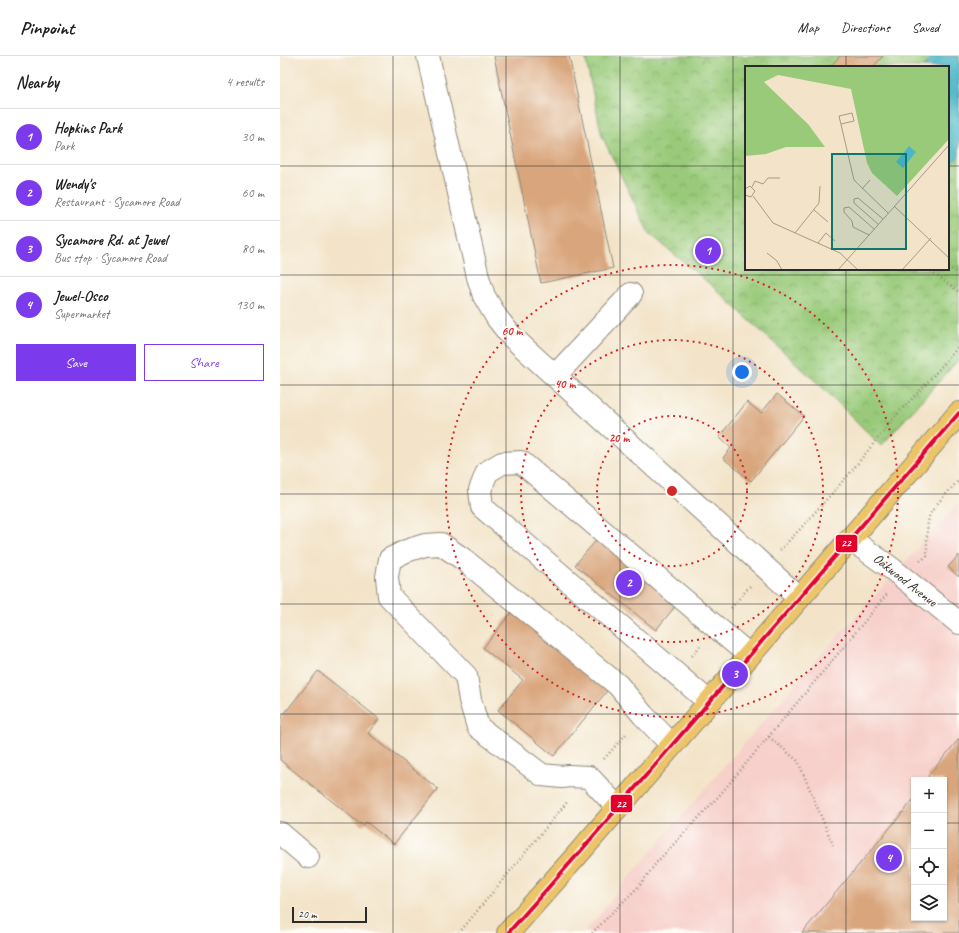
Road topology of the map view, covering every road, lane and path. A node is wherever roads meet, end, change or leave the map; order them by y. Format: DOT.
graph roads {
  1 [pos="428,56"];
  2 [pos="949,268"];
  3 [pos="929,270"];
  4 [pos="959,275"];
  5 [pos="959,292"];
  6 [pos="631,294"];
  7 [pos="555,376"];
  8 [pos="959,413"];
  9 [pos="959,480"];
  10 [pos="850,539"];
  11 [pos="902,576"];
  12 [pos="799,598"];
  13 [pos="959,623"];
  14 [pos="749,655"];
  15 [pos="709,702"];
  16 [pos="769,737"];
  17 [pos="672,745"];
  18 [pos="618,808"];
  19 [pos="280,833"];
  20 [pos="833,845"];
  21 [pos="308,856"];
  22 [pos="508,933"];
  23 [pos="592,933"];
  1 -- 7 [label="street"];
  2 -- 4 [label="path"];
  3 -- 5 [label="path"];
  6 -- 7 [label="street"];
  7 -- 12 [label="street"];
  8 -- 10 [label="main road"];
  9 -- 11 [label="path"];
  10 -- 11 [label="street, Oakwood Avenue"];
  10 -- 12 [label="main road"];
  11 -- 13 [label="street, Oakwood Avenue"];
  11 -- 16 [label="path"];
  12 -- 14 [label="main road"];
  14 -- 15 [label="main road"];
  14 -- 15 [label="street"];
  15 -- 17 [label="main road"];
  16 -- 20 [label="path"];
  16 -- 23 [label="path"];
  17 -- 18 [label="main road"];
  17 -- 18 [label="street"];
  18 -- 22 [label="main road"];
  19 -- 21 [label="street"];
}
